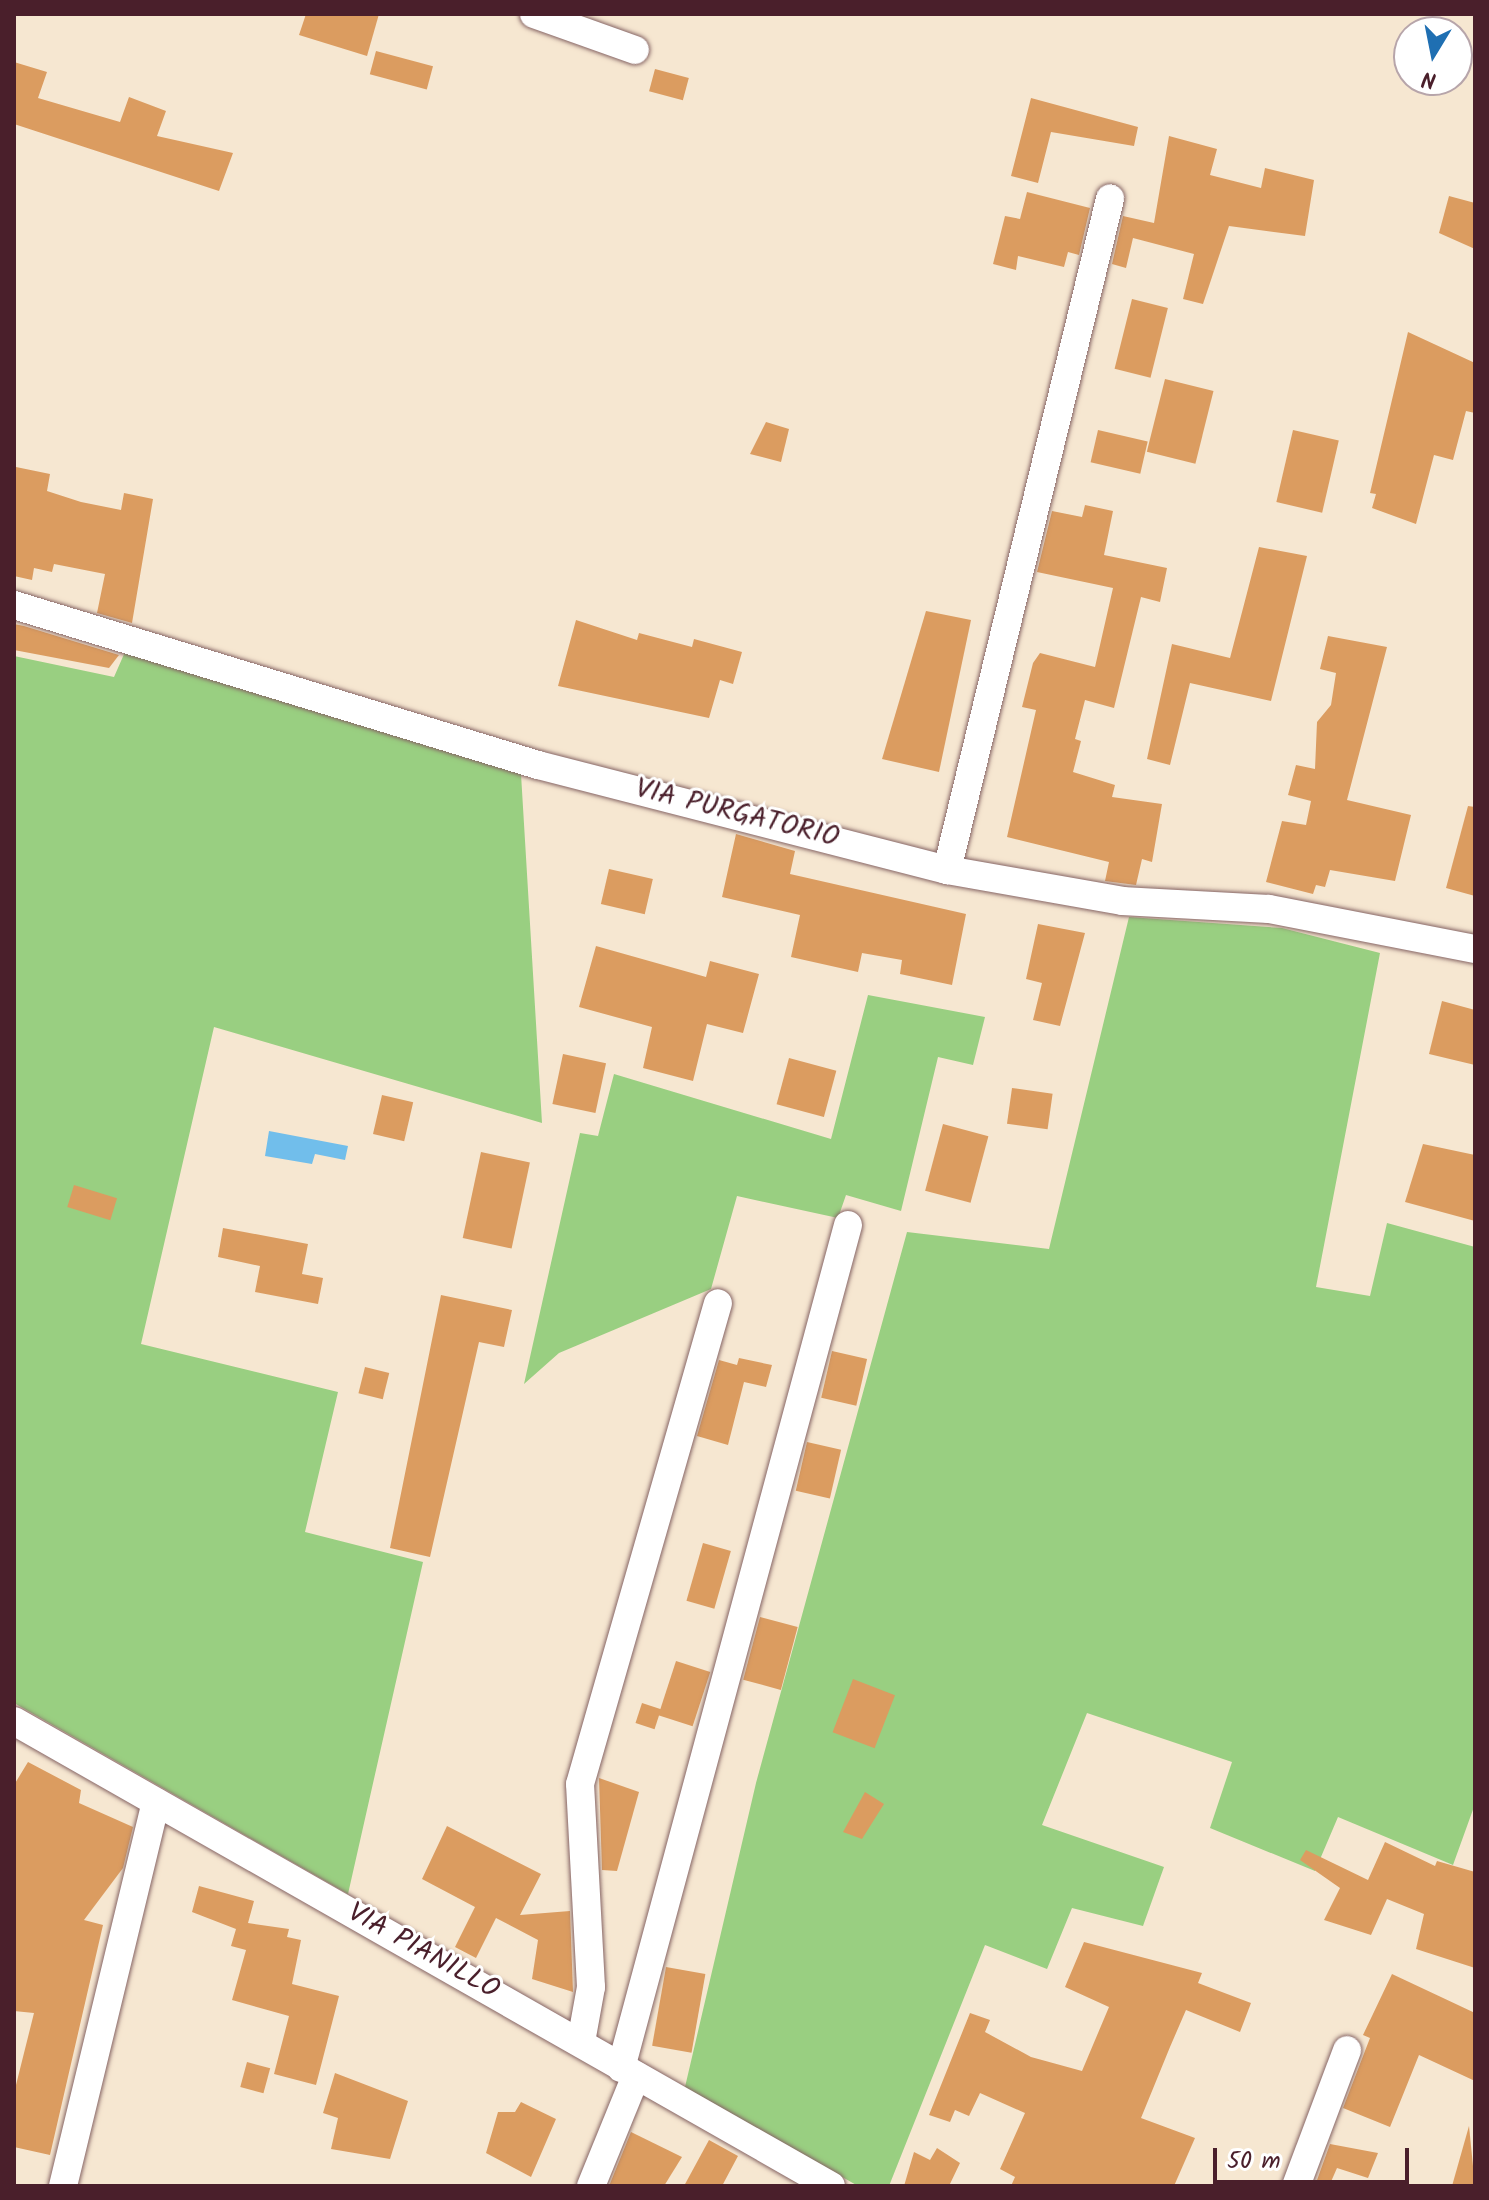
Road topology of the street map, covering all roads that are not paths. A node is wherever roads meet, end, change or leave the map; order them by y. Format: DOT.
graph roads {
  1 [pos="534,14"];
  2 [pos="635,50"];
  3 [pos="1110,199"];
  4 [pos="14,605"];
  5 [pos="947,870"];
  6 [pos="1475,949"];
  7 [pos="848,1225"];
  8 [pos="718,1303"];
  9 [pos="14,1721"];
  10 [pos="156,1802"];
  11 [pos="581,2042"];
  12 [pos="1347,2050"];
  13 [pos="629,2072"];
  14 [pos="63,2186"];
  15 [pos="591,2186"];
  16 [pos="831,2186"];
  17 [pos="1296,2186"];
  1 -- 2 [label="street"];
  3 -- 5 [label="street"];
  4 -- 5 [label="street, VIA PURGATORIO"];
  5 -- 6 [label="street, VIA PURGATORIO"];
  7 -- 13 [label="street"];
  8 -- 11 [label="street"];
  9 -- 10 [label="street, VIA PIANILLO"];
  10 -- 11 [label="street, VIA PIANILLO"];
  10 -- 14 [label="street"];
  11 -- 13 [label="street, VIA PIANILLO"];
  12 -- 17 [label="street"];
  13 -- 15 [label="street"];
  13 -- 16 [label="street, VIA PIANILLO"];
}
